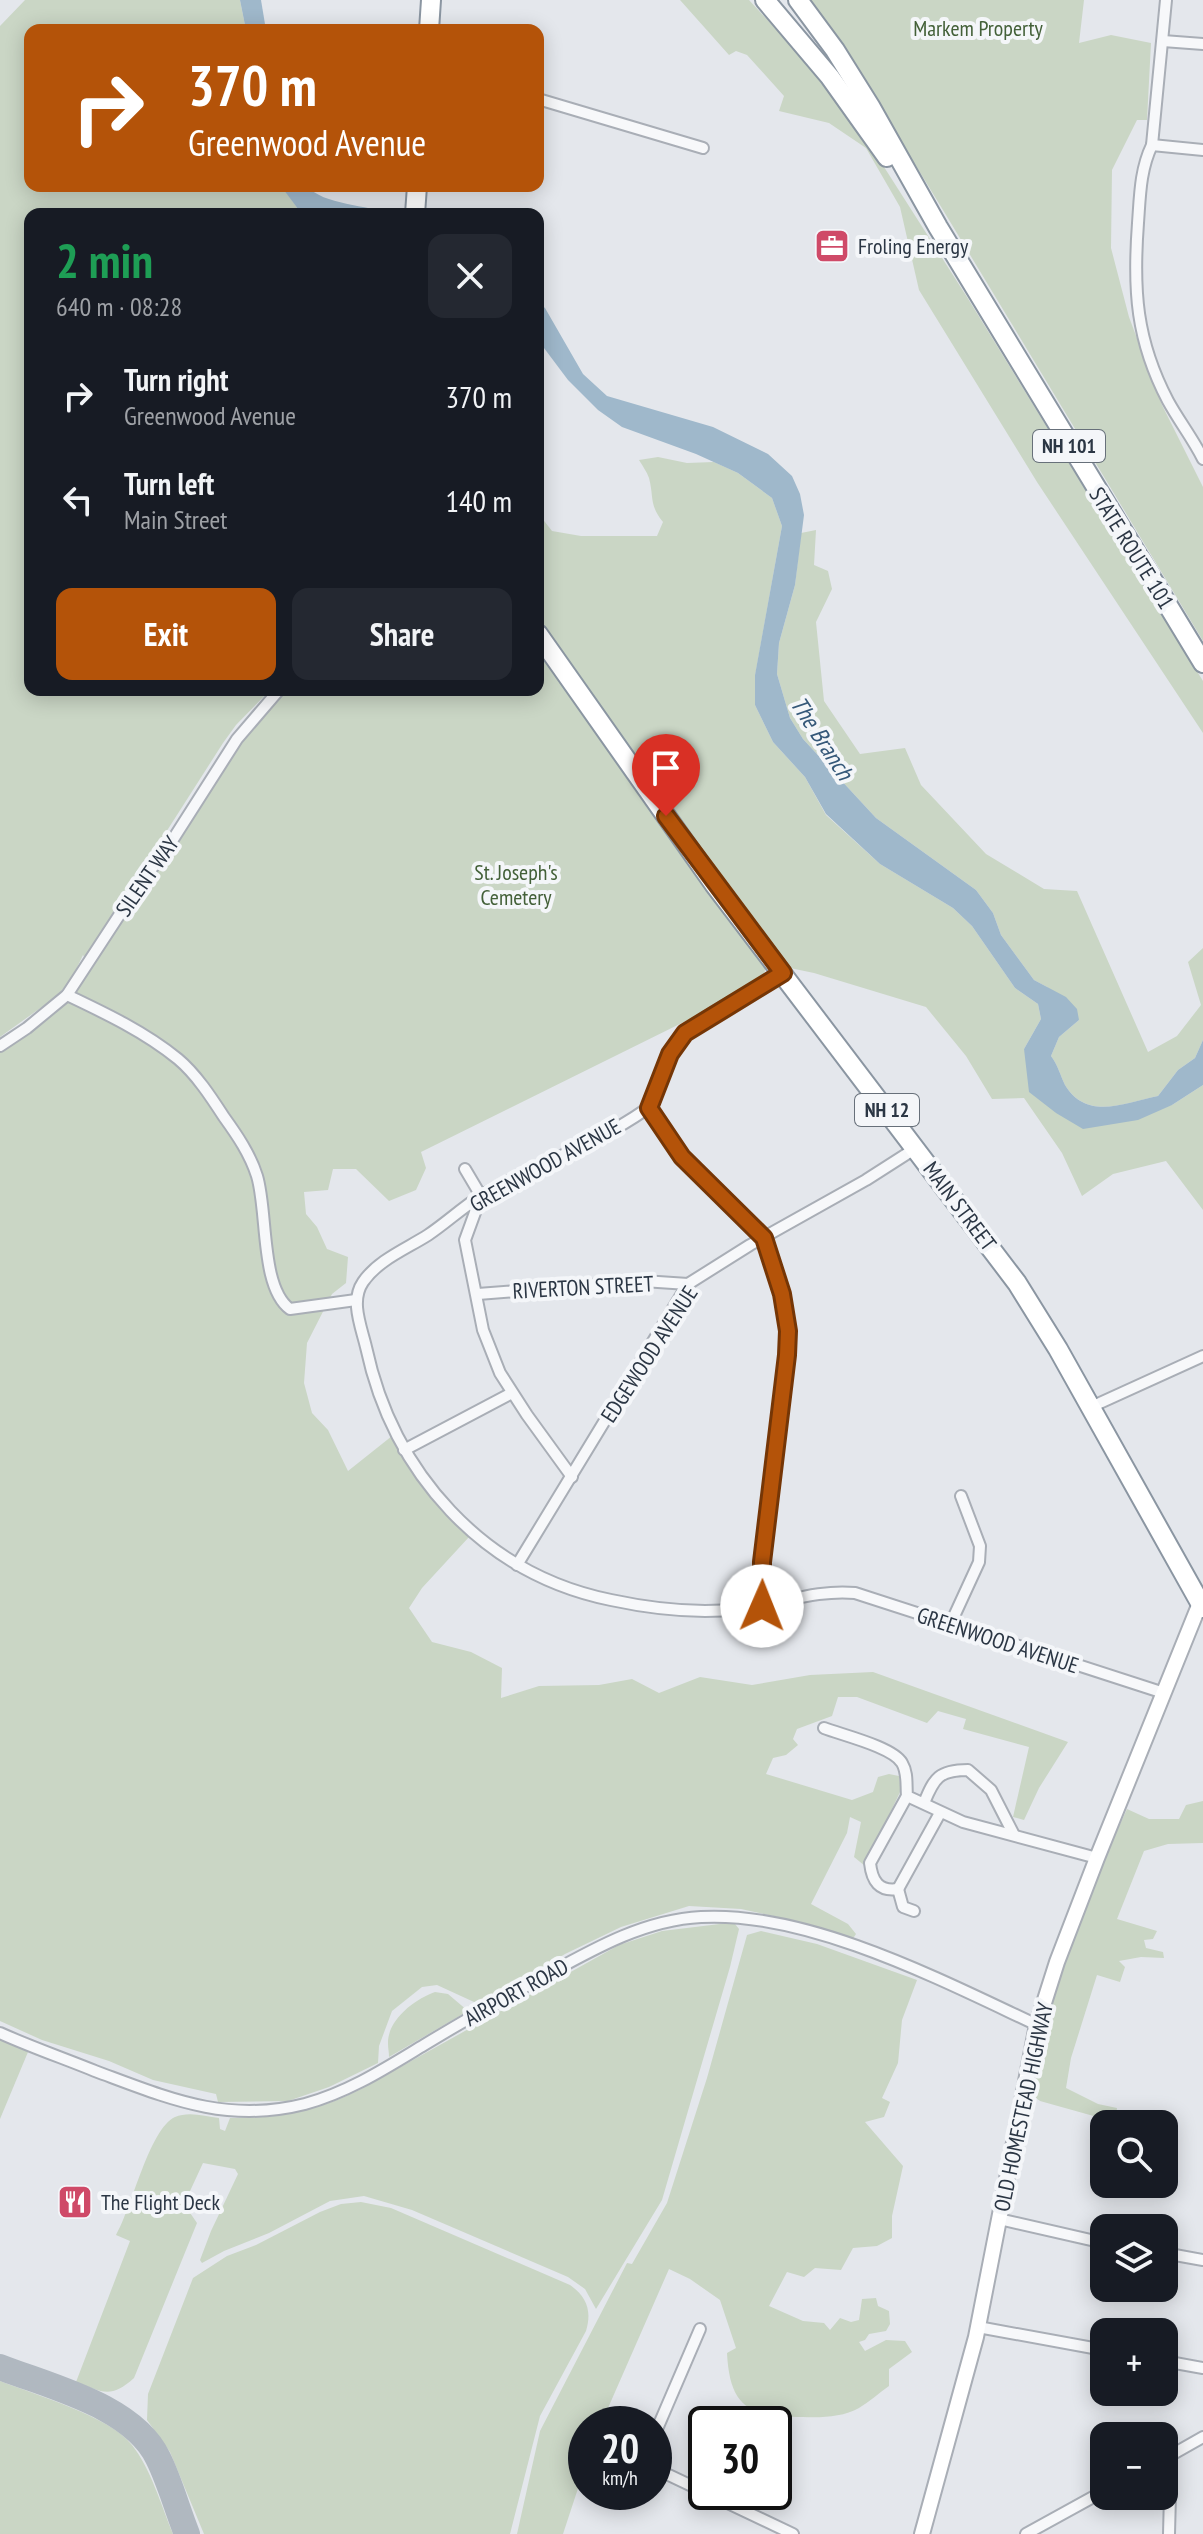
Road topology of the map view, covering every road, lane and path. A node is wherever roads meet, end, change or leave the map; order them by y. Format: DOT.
graph roads {
  1 [pos="431,0"];
  2 [pos="765,0"];
  3 [pos="798,0"];
  4 [pos="1166,0"];
  5 [pos="429,24"];
  6 [pos="1163,41"];
  7 [pos="1203,44"];
  8 [pos="544,101"];
  9 [pos="1152,145"];
  10 [pos="703,148"];
  11 [pos="1203,150"];
  12 [pos="938,227"];
  13 [pos="1203,459"];
  14 [pos="544,643"];
  15 [pos="1203,663"];
  16 [pos="274,696"];
  17 [pos="783,973"];
  18 [pos="67,995"];
  19 [pos="0,1046"];
  20 [pos="649,1108"];
  21 [pos="916,1148"];
  22 [pos="465,1169"];
  23 [pos="481,1196"];
  24 [pos="764,1238"];
  25 [pos="688,1284"];
  26 [pos="478,1294"];
  27 [pos="356,1300"];
  28 [pos="1203,1356"];
  29 [pos="512,1393"];
  30 [pos="1091,1407"];
  31 [pos="404,1450"];
  32 [pos="572,1477"];
  33 [pos="961,1496"];
  34 [pos="517,1565"];
  35 [pos="762,1606"];
  36 [pos="1202,1606"];
  37 [pos="950,1625"];
  38 [pos="1164,1693"];
  39 [pos="824,1728"];
  40 [pos="907,1796"];
  41 [pos="924,1803"];
  42 [pos="940,1813"];
  43 [pos="1014,1835"];
  44 [pos="1097,1858"];
  45 [pos="898,1889"];
  46 [pos="914,1911"];
  47 [pos="1037,2025"];
  48 [pos="0,2033"];
  49 [pos="999,2219"];
  50 [pos="1090,2240"];
  51 [pos="1178,2256"];
  52 [pos="1203,2260"];
  53 [pos="978,2327"];
  54 [pos="700,2329"];
  55 [pos="1090,2347"];
  56 [pos="1178,2364"];
  57 [pos="1203,2368"];
  58 [pos="667,2406"];
  59 [pos="1203,2437"];
  60 [pos="1178,2451"];
  61 [pos="672,2477"];
  62 [pos="1090,2499"];
  63 [pos="1168,2510"];
  64 [pos="793,2534"];
  65 [pos="922,2534"];
  66 [pos="1026,2534"];
  67 [pos="1169,2534"];
  1 -- 5 [label="highway"];
  2 -- 12 [label="highway, STATE ROUTE 101 / NH 101"];
  3 -- 12 [label="highway, STATE ROUTE 101 / NH 101"];
  4 -- 6 [label="street"];
  6 -- 7 [label="street"];
  6 -- 9 [label="street"];
  8 -- 10 [label="street"];
  9 -- 11 [label="street"];
  9 -- 13 [label="street"];
  12 -- 15 [label="highway, STATE ROUTE 101 / NH 101"];
  14 -- 17 [label="highway, MAIN STREET / NH 12"];
  16 -- 18 [label="street, SILENT WAY"];
  17 -- 20 [label="street"];
  17 -- 21 [label="highway, MAIN STREET / NH 12"];
  18 -- 19 [label="street, SILENT WAY"];
  18 -- 27 [label="street"];
  20 -- 23 [label="street, GREENWOOD AVENUE"];
  20 -- 24 [label="street"];
  21 -- 24 [label="street, EDGEWOOD AVENUE"];
  21 -- 30 [label="highway, MAIN STREET / NH 12"];
  22 -- 23 [label="street"];
  23 -- 26 [label="street"];
  23 -- 27 [label="street, GREENWOOD AVENUE"];
  24 -- 25 [label="street, EDGEWOOD AVENUE"];
  24 -- 35 [label="street"];
  25 -- 26 [label="street, RIVERTON STREET"];
  25 -- 32 [label="street, EDGEWOOD AVENUE"];
  26 -- 29 [label="street"];
  27 -- 31 [label="street, GREENWOOD AVENUE"];
  28 -- 30 [label="street"];
  29 -- 31 [label="street"];
  29 -- 32 [label="street"];
  30 -- 36 [label="highway, MAIN STREET / NH 12"];
  31 -- 34 [label="street, GREENWOOD AVENUE"];
  32 -- 34 [label="street, EDGEWOOD AVENUE"];
  33 -- 37 [label="street"];
  34 -- 35 [label="street, GREENWOOD AVENUE"];
  35 -- 37 [label="street, GREENWOOD AVENUE"];
  36 -- 38 [label="main road, OLD HOMESTEAD HIGHWAY"];
  37 -- 38 [label="street, GREENWOOD AVENUE"];
  38 -- 44 [label="main road, OLD HOMESTEAD HIGHWAY"];
  39 -- 40 [label="street"];
  40 -- 41 [label="street"];
  40 -- 45 [label="street"];
  41 -- 42 [label="street"];
  41 -- 43 [label="street"];
  42 -- 43 [label="street"];
  42 -- 45 [label="street"];
  43 -- 44 [label="street"];
  44 -- 47 [label="main road, OLD HOMESTEAD HIGHWAY"];
  45 -- 46 [label="street"];
  47 -- 48 [label="street, AIRPORT ROAD"];
  47 -- 49 [label="main road, OLD HOMESTEAD HIGHWAY"];
  49 -- 50 [label="street"];
  49 -- 53 [label="main road, OLD HOMESTEAD HIGHWAY"];
  51 -- 52 [label="street"];
  53 -- 55 [label="street"];
  53 -- 65 [label="main road, OLD HOMESTEAD HIGHWAY"];
  54 -- 58 [label="street"];
  56 -- 57 [label="street"];
  59 -- 60 [label="street"];
  61 -- 64 [label="street"];
  62 -- 66 [label="street"];
  63 -- 67 [label="street"];
}
